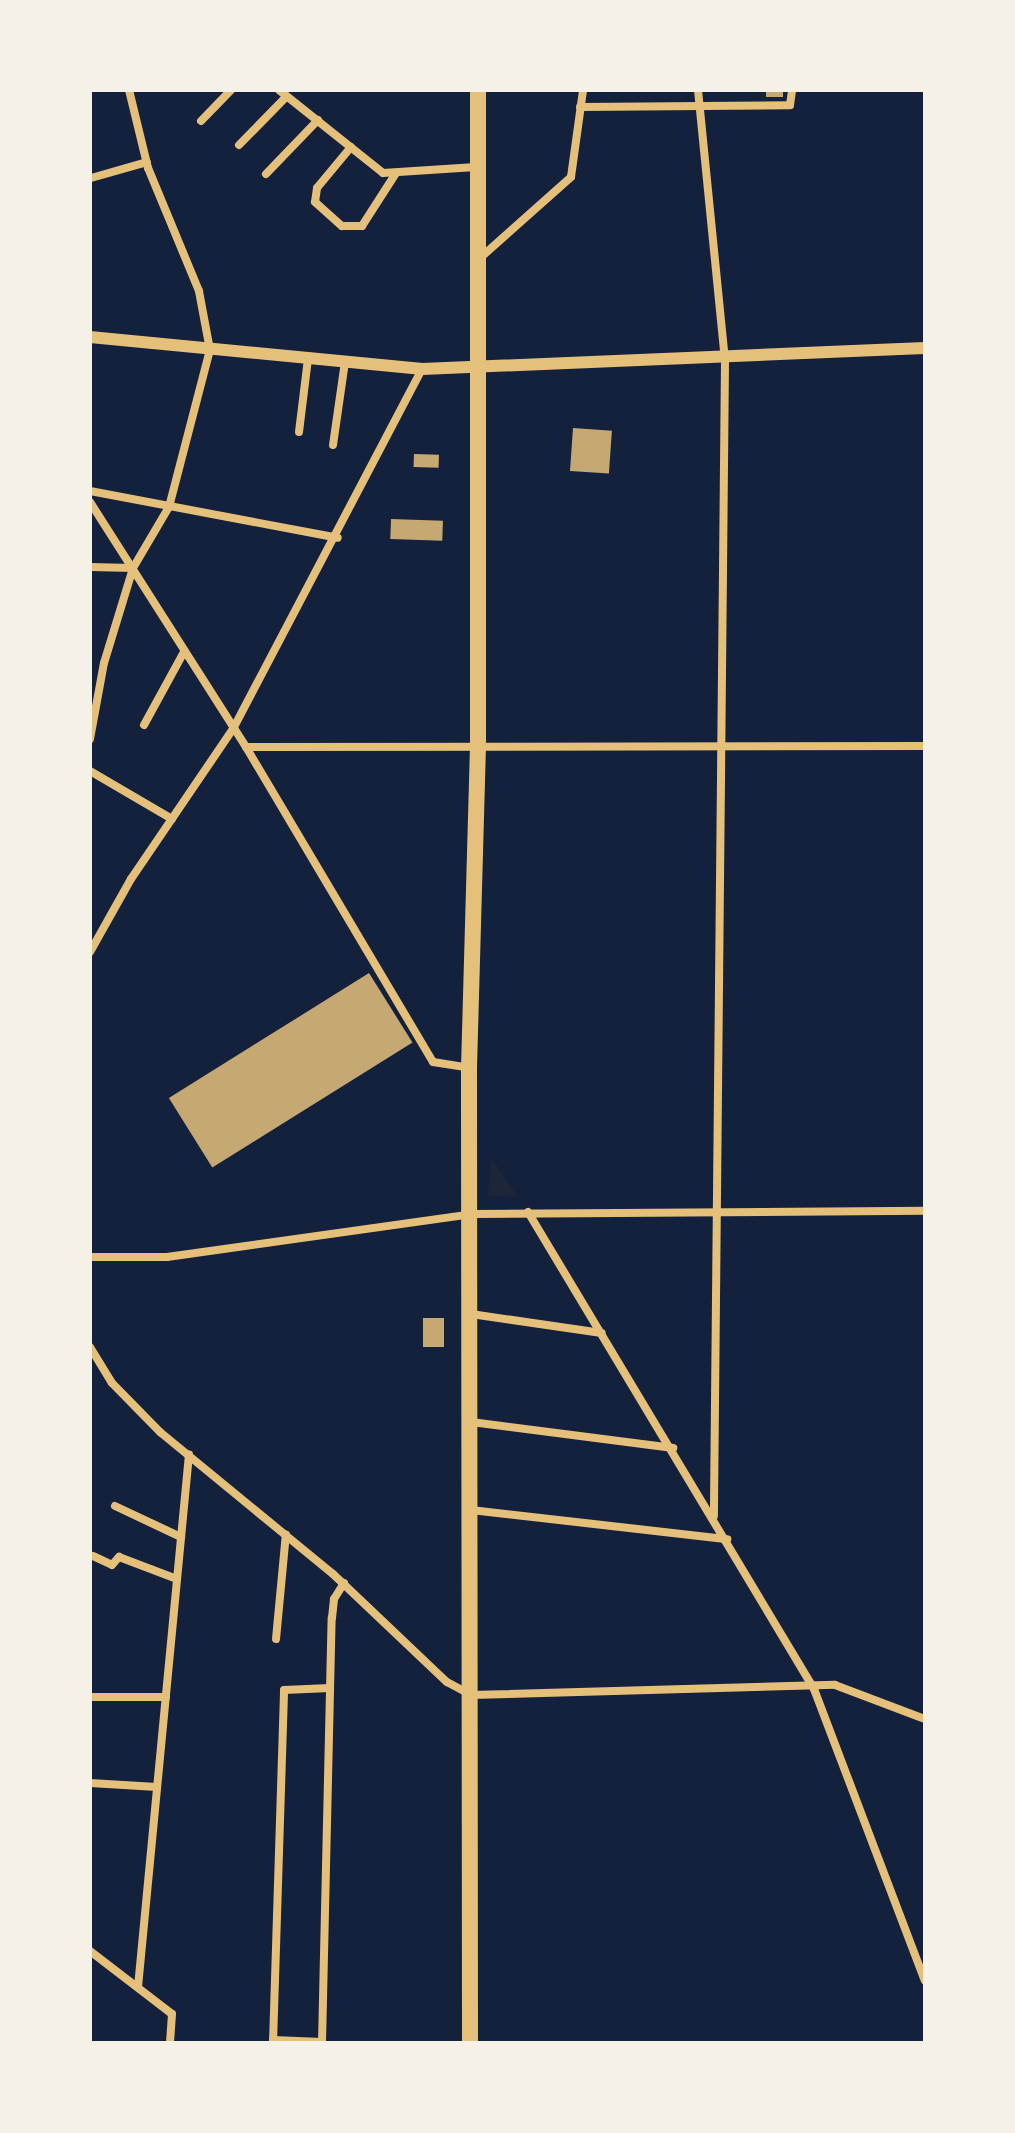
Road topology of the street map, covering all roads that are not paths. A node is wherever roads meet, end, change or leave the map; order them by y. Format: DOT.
graph roads {
  1 [pos="129,90"];
  2 [pos="231,90"];
  3 [pos="478,90"];
  4 [pos="583,90"];
  5 [pos="698,90"];
  6 [pos="792,90"];
  7 [pos="283,92"];
  8 [pos="580,107"];
  9 [pos="699,107"];
  10 [pos="318,120"];
  11 [pos="201,121"];
  12 [pos="239,145"];
  13 [pos="351,147"];
  14 [pos="147,162"];
  15 [pos="476,167"];
  16 [pos="396,173"];
  17 [pos="266,174"];
  18 [pos="91,178"];
  19 [pos="478,260"];
  20 [pos="90,337"];
  21 [pos="925,348"];
  22 [pos="210,350"];
  23 [pos="308,359"];
  24 [pos="725,361"];
  25 [pos="345,362"];
  26 [pos="422,369"];
  27 [pos="477,370"];
  28 [pos="299,432"];
  29 [pos="333,445"];
  30 [pos="90,491"];
  31 [pos="90,502"];
  32 [pos="169,507"];
  33 [pos="338,538"];
  34 [pos="90,567"];
  35 [pos="133,568"];
  36 [pos="184,652"];
  37 [pos="144,725"];
  38 [pos="233,729"];
  39 [pos="90,739"];
  40 [pos="478,745"];
  41 [pos="722,745"];
  42 [pos="925,746"];
  43 [pos="246,747"];
  44 [pos="90,771"];
  45 [pos="172,819"];
  46 [pos="91,946"];
  47 [pos="469,1068"];
  48 [pos="925,1211"];
  49 [pos="528,1212"];
  50 [pos="721,1213"];
  51 [pos="472,1214"];
  52 [pos="90,1257"];
  53 [pos="471,1314"];
  54 [pos="602,1333"];
  55 [pos="90,1347"];
  56 [pos="471,1422"];
  57 [pos="673,1448"];
  58 [pos="189,1454"];
  59 [pos="115,1506"];
  60 [pos="471,1510"];
  61 [pos="714,1516"];
  62 [pos="286,1534"];
  63 [pos="181,1537"];
  64 [pos="727,1539"];
  65 [pos="93,1556"];
  66 [pos="177,1579"];
  67 [pos="344,1583"];
  68 [pos="276,1639"];
  69 [pos="330,1688"];
  70 [pos="814,1689"];
  71 [pos="471,1695"];
  72 [pos="90,1697"];
  73 [pos="166,1697"];
  74 [pos="925,1719"];
  75 [pos="90,1783"];
  76 [pos="157,1787"];
  77 [pos="90,1951"];
  78 [pos="925,1981"];
  79 [pos="138,1987"];
  80 [pos="273,2041"];
  81 [pos="170,2043"];
  82 [pos="322,2043"];
  83 [pos="470,2043"];
  1 -- 14 [label="street"];
  2 -- 11 [label="street"];
  3 -- 15 [label="main road"];
  4 -- 8 [label="street"];
  5 -- 9 [label="street"];
  6 -- 9 [label="street"];
  7 -- 10 [label="street"];
  7 -- 12 [label="street"];
  8 -- 9 [label="street"];
  8 -- 19 [label="street"];
  9 -- 24 [label="street"];
  10 -- 13 [label="street"];
  10 -- 17 [label="street"];
  13 -- 16 [label="street"];
  13 -- 16 [label="street"];
  14 -- 18 [label="street"];
  14 -- 22 [label="street"];
  15 -- 16 [label="street"];
  15 -- 19 [label="main road"];
  19 -- 27 [label="main road"];
  20 -- 22 [label="street"];
  21 -- 24 [label="street"];
  22 -- 23 [label="street"];
  22 -- 32 [label="street"];
  23 -- 25 [label="street"];
  23 -- 28 [label="street"];
  24 -- 27 [label="street"];
  24 -- 41 [label="street"];
  25 -- 26 [label="street"];
  25 -- 29 [label="street"];
  26 -- 27 [label="street"];
  26 -- 33 [label="street"];
  27 -- 40 [label="main road"];
  30 -- 32 [label="street"];
  31 -- 35 [label="street"];
  32 -- 33 [label="street"];
  32 -- 35 [label="street"];
  33 -- 38 [label="street"];
  34 -- 35 [label="street"];
  35 -- 36 [label="street"];
  35 -- 39 [label="street"];
  36 -- 37 [label="street"];
  36 -- 38 [label="street"];
  38 -- 43 [label="street"];
  38 -- 45 [label="street"];
  40 -- 41 [label="street"];
  40 -- 43 [label="street"];
  40 -- 47 [label="main road"];
  41 -- 42 [label="street"];
  41 -- 50 [label="street"];
  43 -- 47 [label="street"];
  44 -- 45 [label="street"];
  45 -- 46 [label="street"];
  47 -- 51 [label="main road"];
  48 -- 50 [label="street"];
  49 -- 50 [label="street"];
  49 -- 51 [label="street"];
  49 -- 54 [label="street"];
  50 -- 61 [label="street"];
  51 -- 52 [label="street"];
  51 -- 53 [label="main road"];
  53 -- 54 [label="street"];
  53 -- 56 [label="main road"];
  54 -- 57 [label="street"];
  55 -- 58 [label="street"];
  56 -- 57 [label="street"];
  56 -- 60 [label="main road"];
  57 -- 61 [label="street"];
  58 -- 62 [label="street"];
  58 -- 63 [label="street"];
  59 -- 63 [label="street"];
  60 -- 64 [label="street"];
  60 -- 71 [label="main road"];
  61 -- 64 [label="street"];
  62 -- 67 [label="street"];
  62 -- 68 [label="street"];
  63 -- 66 [label="street"];
  64 -- 70 [label="street"];
  65 -- 66 [label="street"];
  66 -- 73 [label="street"];
  67 -- 69 [label="street"];
  67 -- 71 [label="street"];
  69 -- 80 [label="street"];
  69 -- 82 [label="street"];
  70 -- 71 [label="street"];
  70 -- 74 [label="street"];
  70 -- 78 [label="street"];
  71 -- 83 [label="main road"];
  72 -- 73 [label="street"];
  73 -- 76 [label="street"];
  75 -- 76 [label="street"];
  76 -- 79 [label="street"];
  77 -- 79 [label="street"];
  79 -- 81 [label="street"];
  80 -- 82 [label="street"];
}
